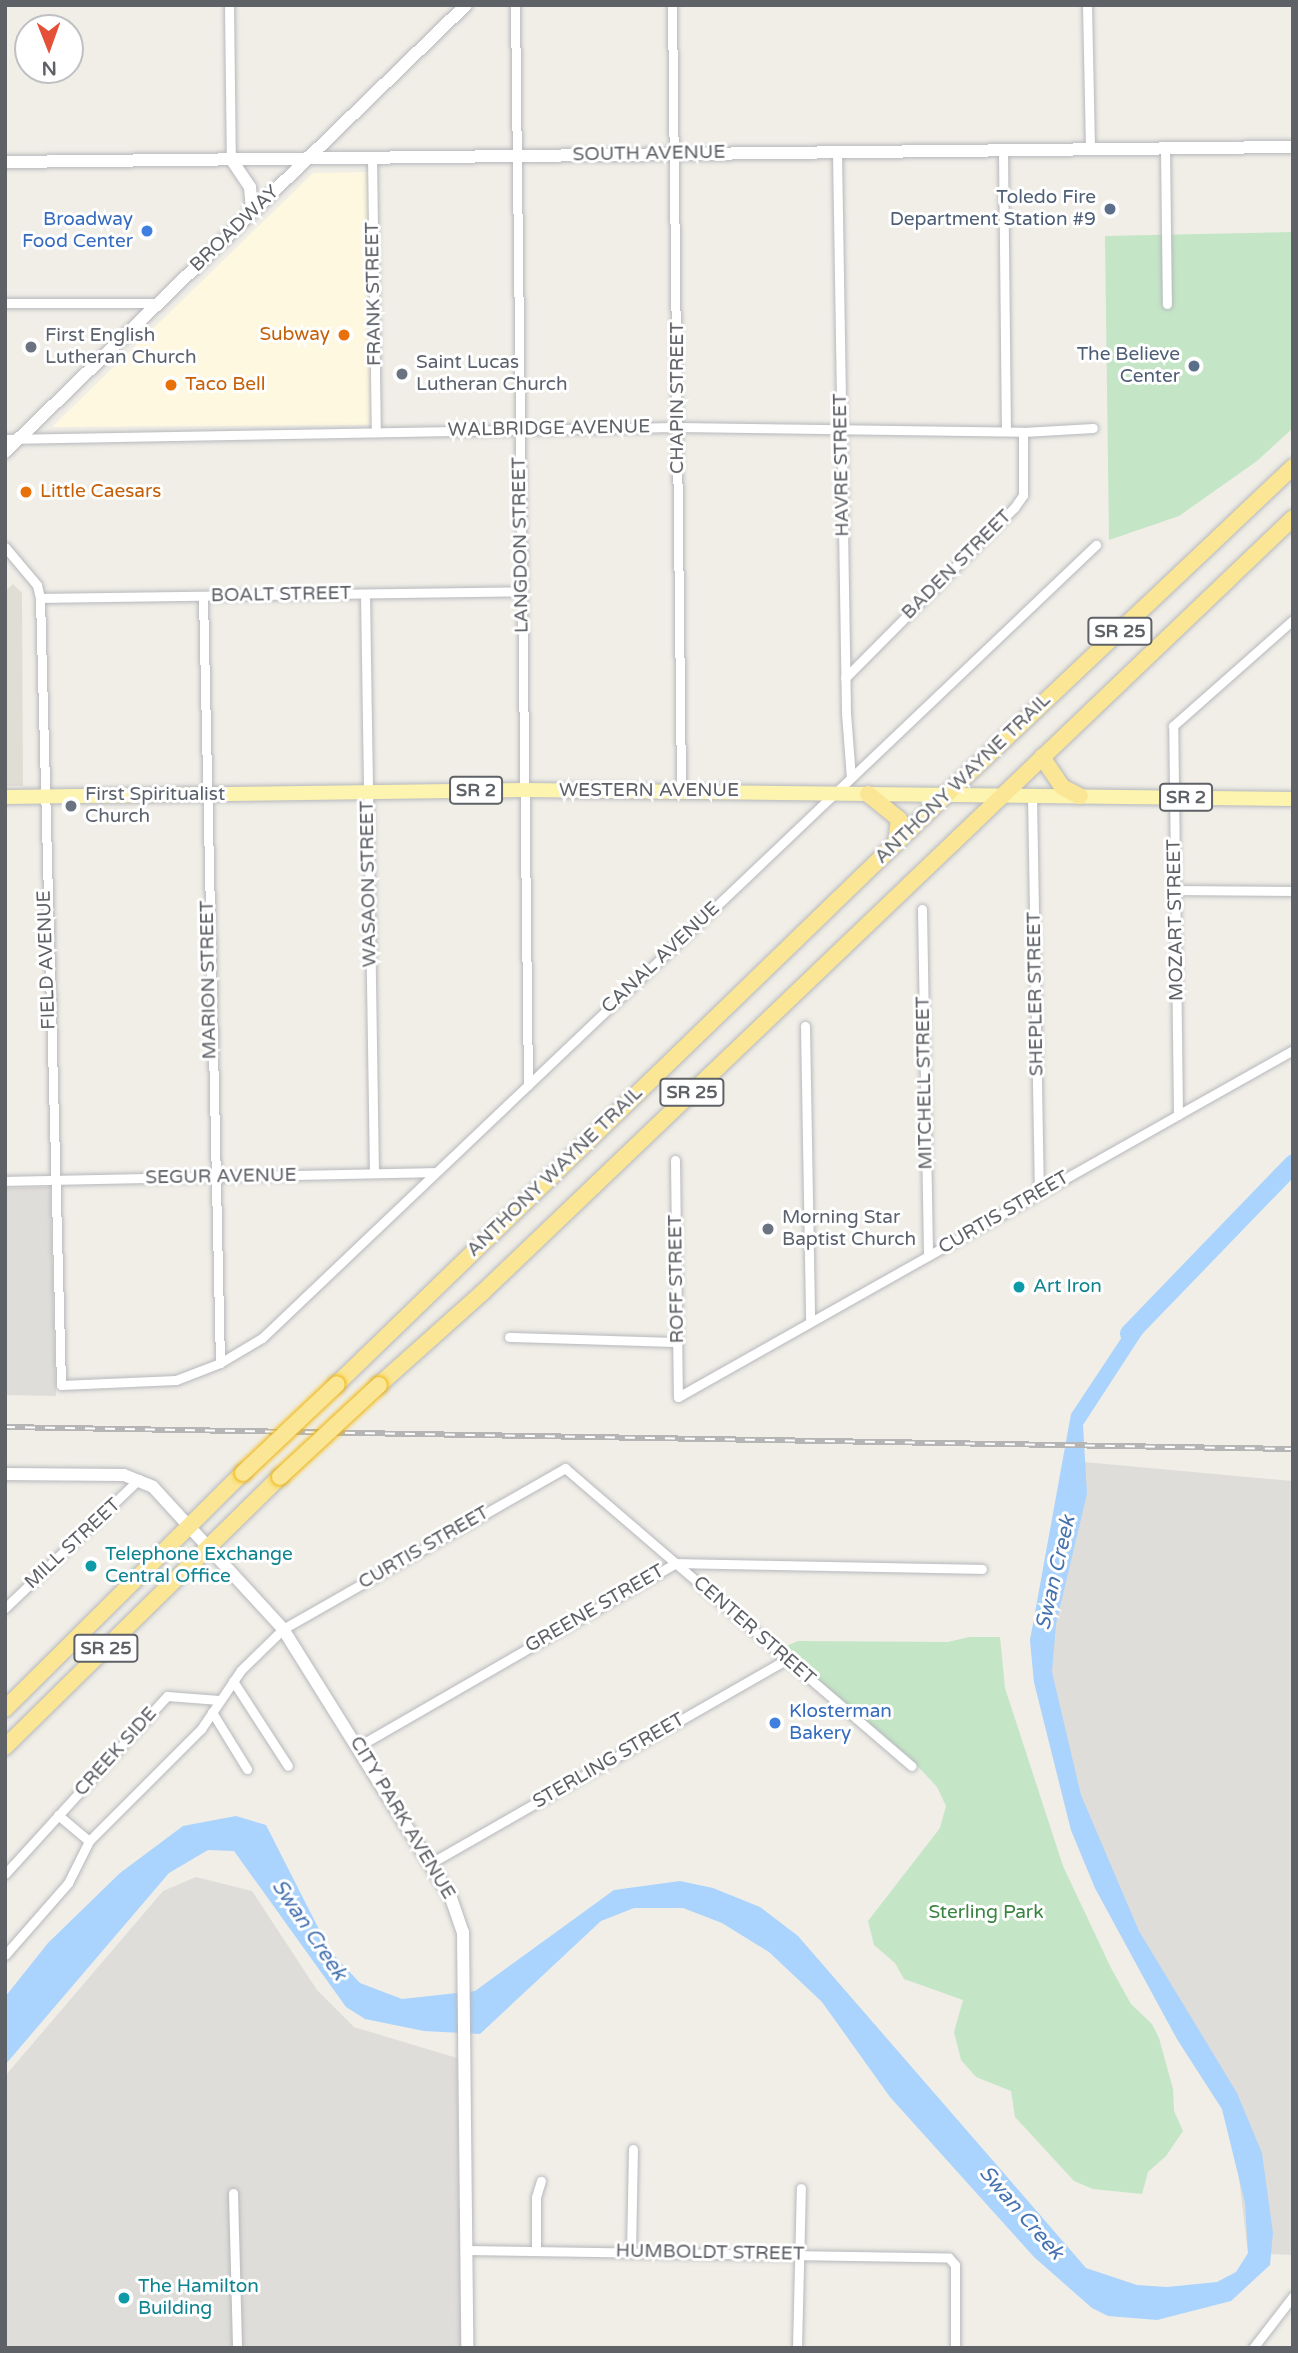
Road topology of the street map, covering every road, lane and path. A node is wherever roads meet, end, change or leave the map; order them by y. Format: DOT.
graph roads {
  1 [pos="229,5"];
  2 [pos="466,5"];
  3 [pos="515,5"];
  4 [pos="672,5"];
  5 [pos="1087,5"];
  6 [pos="1090,148"];
  7 [pos="1293,148"];
  8 [pos="1165,149"];
  9 [pos="1003,150"];
  10 [pos="837,152"];
  11 [pos="675,154"];
  12 [pos="517,156"];
  13 [pos="372,157"];
  14 [pos="308,158"];
  15 [pos="231,159"];
  16 [pos="5,162"];
  17 [pos="252,212"];
  18 [pos="5,303"];
  19 [pos="158,303"];
  20 [pos="1167,304"];
  21 [pos="677,427"];
  22 [pos="1093,428"];
  23 [pos="520,429"];
  24 [pos="842,429"];
  25 [pos="1006,431"];
  26 [pos="376,432"];
  27 [pos="1023,432"];
  28 [pos="5,439"];
  29 [pos="19,439"];
  30 [pos="5,452"];
  31 [pos="1293,467"];
  32 [pos="1293,518"];
  33 [pos="1096,545"];
  34 [pos="5,547"];
  35 [pos="522,592"];
  36 [pos="365,594"];
  37 [pos="202,596"];
  38 [pos="40,598"];
  39 [pos="1293,620"];
  40 [pos="845,678"];
  41 [pos="1042,757"];
  42 [pos="851,778"];
  43 [pos="367,790"];
  44 [pos="524,790"];
  45 [pos="681,790"];
  46 [pos="204,792"];
  47 [pos="835,793"];
  48 [pos="868,794"];
  49 [pos="947,794"];
  50 [pos="1002,795"];
  51 [pos="1032,796"];
  52 [pos="1080,796"];
  53 [pos="5,797"];
  54 [pos="43,797"];
  55 [pos="1174,797"];
  56 [pos="1293,799"];
  57 [pos="896,843"];
  58 [pos="1176,890"];
  59 [pos="1293,891"];
  60 [pos="922,909"];
  61 [pos="805,1026"];
  62 [pos="1293,1050"];
  63 [pos="527,1084"];
  64 [pos="1178,1115"];
  65 [pos="675,1160"];
  66 [pos="436,1172"];
  67 [pos="374,1173"];
  68 [pos="214,1177"];
  69 [pos="54,1180"];
  70 [pos="5,1181"];
  71 [pos="1039,1192"];
  72 [pos="928,1256"];
  73 [pos="810,1322"];
  74 [pos="509,1337"];
  75 [pos="678,1342"];
  76 [pos="220,1363"];
  77 [pos="61,1385"];
  78 [pos="678,1397"];
  79 [pos="565,1468"];
  80 [pos="5,1474"];
  81 [pos="145,1482"];
  82 [pos="189,1528"];
  83 [pos="206,1548"];
  84 [pos="676,1563"];
  85 [pos="982,1569"];
  86 [pos="5,1608"];
  87 [pos="283,1629"];
  88 [pos="788,1659"];
  89 [pos="233,1681"];
  90 [pos="219,1700"];
  91 [pos="5,1709"];
  92 [pos="212,1712"];
  93 [pos="359,1746"];
  94 [pos="5,1747"];
  95 [pos="288,1766"];
  96 [pos="912,1766"];
  97 [pos="247,1769"];
  98 [pos="58,1815"];
  99 [pos="89,1841"];
  100 [pos="431,1863"];
  101 [pos="5,1874"];
  102 [pos="5,1955"];
  103 [pos="633,2149"];
  104 [pos="541,2181"];
  105 [pos="801,2188"];
  106 [pos="233,2193"];
  107 [pos="467,2250"];
  108 [pos="536,2251"];
  109 [pos="631,2252"];
  110 [pos="799,2254"];
  111 [pos="1293,2296"];
  112 [pos="237,2348"];
  113 [pos="467,2348"];
  114 [pos="797,2348"];
  115 [pos="955,2348"];
  116 [pos="1253,2348"];
  1 -- 15 [label="street"];
  2 -- 14 [label="street, BROADWAY"];
  3 -- 12 [label="street, LANGDON STREET"];
  4 -- 11 [label="street, CHAPIN STREET"];
  5 -- 6 [label="street"];
  6 -- 8 [label="street, SOUTH AVENUE"];
  6 -- 9 [label="street, SOUTH AVENUE"];
  7 -- 8 [label="street, SOUTH AVENUE"];
  8 -- 20 [label="street"];
  9 -- 10 [label="street, SOUTH AVENUE"];
  9 -- 25 [label="street"];
  10 -- 11 [label="street, SOUTH AVENUE"];
  10 -- 24 [label="street, HAVRE STREET"];
  11 -- 12 [label="street, SOUTH AVENUE"];
  11 -- 21 [label="street, CHAPIN STREET"];
  12 -- 13 [label="street, SOUTH AVENUE"];
  12 -- 23 [label="street, LANGDON STREET"];
  13 -- 14 [label="street, SOUTH AVENUE"];
  13 -- 26 [label="street, FRANK STREET"];
  14 -- 15 [label="street, SOUTH AVENUE"];
  14 -- 17 [label="street, BROADWAY"];
  15 -- 16 [label="street, SOUTH AVENUE"];
  15 -- 17 [label="street"];
  17 -- 19 [label="street, BROADWAY"];
  18 -- 19 [label="street"];
  19 -- 29 [label="street, BROADWAY"];
  21 -- 23 [label="street, WALBRIDGE AVENUE"];
  21 -- 24 [label="street, WALBRIDGE AVENUE"];
  21 -- 45 [label="street, CHAPIN STREET"];
  22 -- 27 [label="street, WALBRIDGE AVENUE"];
  23 -- 26 [label="street, WALBRIDGE AVENUE"];
  23 -- 35 [label="street, LANGDON STREET"];
  24 -- 25 [label="street, WALBRIDGE AVENUE"];
  24 -- 40 [label="street, HAVRE STREET"];
  25 -- 27 [label="street, WALBRIDGE AVENUE"];
  26 -- 29 [label="street, WALBRIDGE AVENUE"];
  27 -- 40 [label="street, BADEN STREET"];
  28 -- 29 [label="street, WALBRIDGE AVENUE"];
  29 -- 30 [label="street, BROADWAY"];
  31 -- 49 [label="highway, ANTHONY WAYNE TRAIL / SR 25"];
  32 -- 41 [label="highway, ANTHONY WAYNE TRAIL / SR 25"];
  33 -- 42 [label="street, CANAL AVENUE"];
  34 -- 38 [label="street, FIELD AVENUE"];
  35 -- 36 [label="street, BOALT STREET"];
  35 -- 44 [label="street, LANGDON STREET"];
  36 -- 37 [label="street, BOALT STREET"];
  36 -- 43 [label="street, WASAON STREET"];
  37 -- 38 [label="street, BOALT STREET"];
  37 -- 46 [label="street, MARION STREET"];
  38 -- 54 [label="street, FIELD AVENUE"];
  39 -- 55 [label="street, MOZART STREET"];
  40 -- 42 [label="street, HAVRE STREET"];
  41 -- 50 [label="highway, ANTHONY WAYNE TRAIL / SR 25"];
  41 -- 52 [label="highway"];
  42 -- 47 [label="street, CANAL AVENUE"];
  43 -- 44 [label="main road, WESTERN AVENUE / SR 2"];
  43 -- 46 [label="main road, WESTERN AVENUE / SR 2"];
  43 -- 67 [label="street, WASAON STREET"];
  44 -- 45 [label="main road, WESTERN AVENUE / SR 2"];
  44 -- 63 [label="street, LANGDON STREET"];
  45 -- 47 [label="main road, WESTERN AVENUE / SR 2"];
  46 -- 54 [label="main road, WESTERN AVENUE / SR 2"];
  46 -- 68 [label="street, MARION STREET"];
  47 -- 48 [label="main road, WESTERN AVENUE / SR 2"];
  47 -- 63 [label="street, CANAL AVENUE"];
  48 -- 49 [label="main road, WESTERN AVENUE / SR 2"];
  48 -- 57 [label="highway"];
  49 -- 50 [label="main road, WESTERN AVENUE / SR 2"];
  49 -- 57 [label="highway, ANTHONY WAYNE TRAIL / SR 25"];
  50 -- 51 [label="main road, WESTERN AVENUE / SR 2"];
  50 -- 83 [label="highway, ANTHONY WAYNE TRAIL / SR 25, bridge"];
  51 -- 52 [label="main road, WESTERN AVENUE / SR 2"];
  51 -- 71 [label="street, SHEPLER STREET"];
  52 -- 55 [label="main road, WESTERN AVENUE / SR 2"];
  53 -- 54 [label="main road, WESTERN AVENUE / SR 2"];
  54 -- 69 [label="street, FIELD AVENUE"];
  55 -- 56 [label="main road, WESTERN AVENUE / SR 2"];
  55 -- 58 [label="street, MOZART STREET"];
  57 -- 82 [label="highway, ANTHONY WAYNE TRAIL / SR 25, bridge"];
  58 -- 59 [label="street"];
  58 -- 64 [label="street, MOZART STREET"];
  60 -- 72 [label="street, MITCHELL STREET"];
  61 -- 73 [label="street"];
  62 -- 64 [label="street, CURTIS STREET"];
  63 -- 66 [label="street, CANAL AVENUE"];
  64 -- 71 [label="street, CURTIS STREET"];
  65 -- 75 [label="street, ROFF STREET"];
  66 -- 67 [label="street, SEGUR AVENUE"];
  66 -- 76 [label="street, CANAL AVENUE"];
  67 -- 68 [label="street, SEGUR AVENUE"];
  68 -- 69 [label="street, SEGUR AVENUE"];
  68 -- 76 [label="street, MARION STREET"];
  69 -- 70 [label="street, SEGUR AVENUE"];
  69 -- 77 [label="street, FIELD AVENUE"];
  71 -- 72 [label="street, CURTIS STREET"];
  72 -- 73 [label="street, CURTIS STREET"];
  73 -- 78 [label="street, CURTIS STREET"];
  74 -- 75 [label="street"];
  75 -- 78 [label="street, ROFF STREET"];
  76 -- 77 [label="street, CANAL AVENUE"];
  79 -- 84 [label="street, CENTER STREET"];
  79 -- 87 [label="street, CURTIS STREET"];
  80 -- 81 [label="street"];
  81 -- 82 [label="street, CITY PARK AVENUE"];
  81 -- 86 [label="street, MILL STREET"];
  82 -- 83 [label="street, CITY PARK AVENUE"];
  82 -- 91 [label="highway, ANTHONY WAYNE TRAIL / SR 25"];
  83 -- 87 [label="street, CITY PARK AVENUE"];
  83 -- 94 [label="highway, ANTHONY WAYNE TRAIL / SR 25"];
  84 -- 85 [label="street, GREENE STREET"];
  84 -- 88 [label="street, CENTER STREET"];
  84 -- 93 [label="street, GREENE STREET"];
  87 -- 89 [label="street"];
  87 -- 93 [label="street, CITY PARK AVENUE"];
  88 -- 96 [label="street, CENTER STREET"];
  88 -- 100 [label="street, STERLING STREET"];
  89 -- 90 [label="street"];
  89 -- 95 [label="street"];
  90 -- 92 [label="street"];
  90 -- 98 [label="street, CREEK SIDE"];
  92 -- 97 [label="street"];
  92 -- 99 [label="street"];
  93 -- 100 [label="street, CITY PARK AVENUE"];
  98 -- 99 [label="street"];
  98 -- 101 [label="street, CREEK SIDE"];
  99 -- 102 [label="street"];
  100 -- 107 [label="street, CITY PARK AVENUE"];
  103 -- 109 [label="street"];
  104 -- 108 [label="street"];
  105 -- 110 [label="street"];
  106 -- 112 [label="street"];
  107 -- 108 [label="street, HUMBOLDT STREET"];
  107 -- 113 [label="street, CITY PARK AVENUE"];
  108 -- 109 [label="street, HUMBOLDT STREET"];
  109 -- 110 [label="street, HUMBOLDT STREET"];
  110 -- 114 [label="street"];
  110 -- 115 [label="street, HUMBOLDT STREET"];
  111 -- 116 [label="street"];
}
